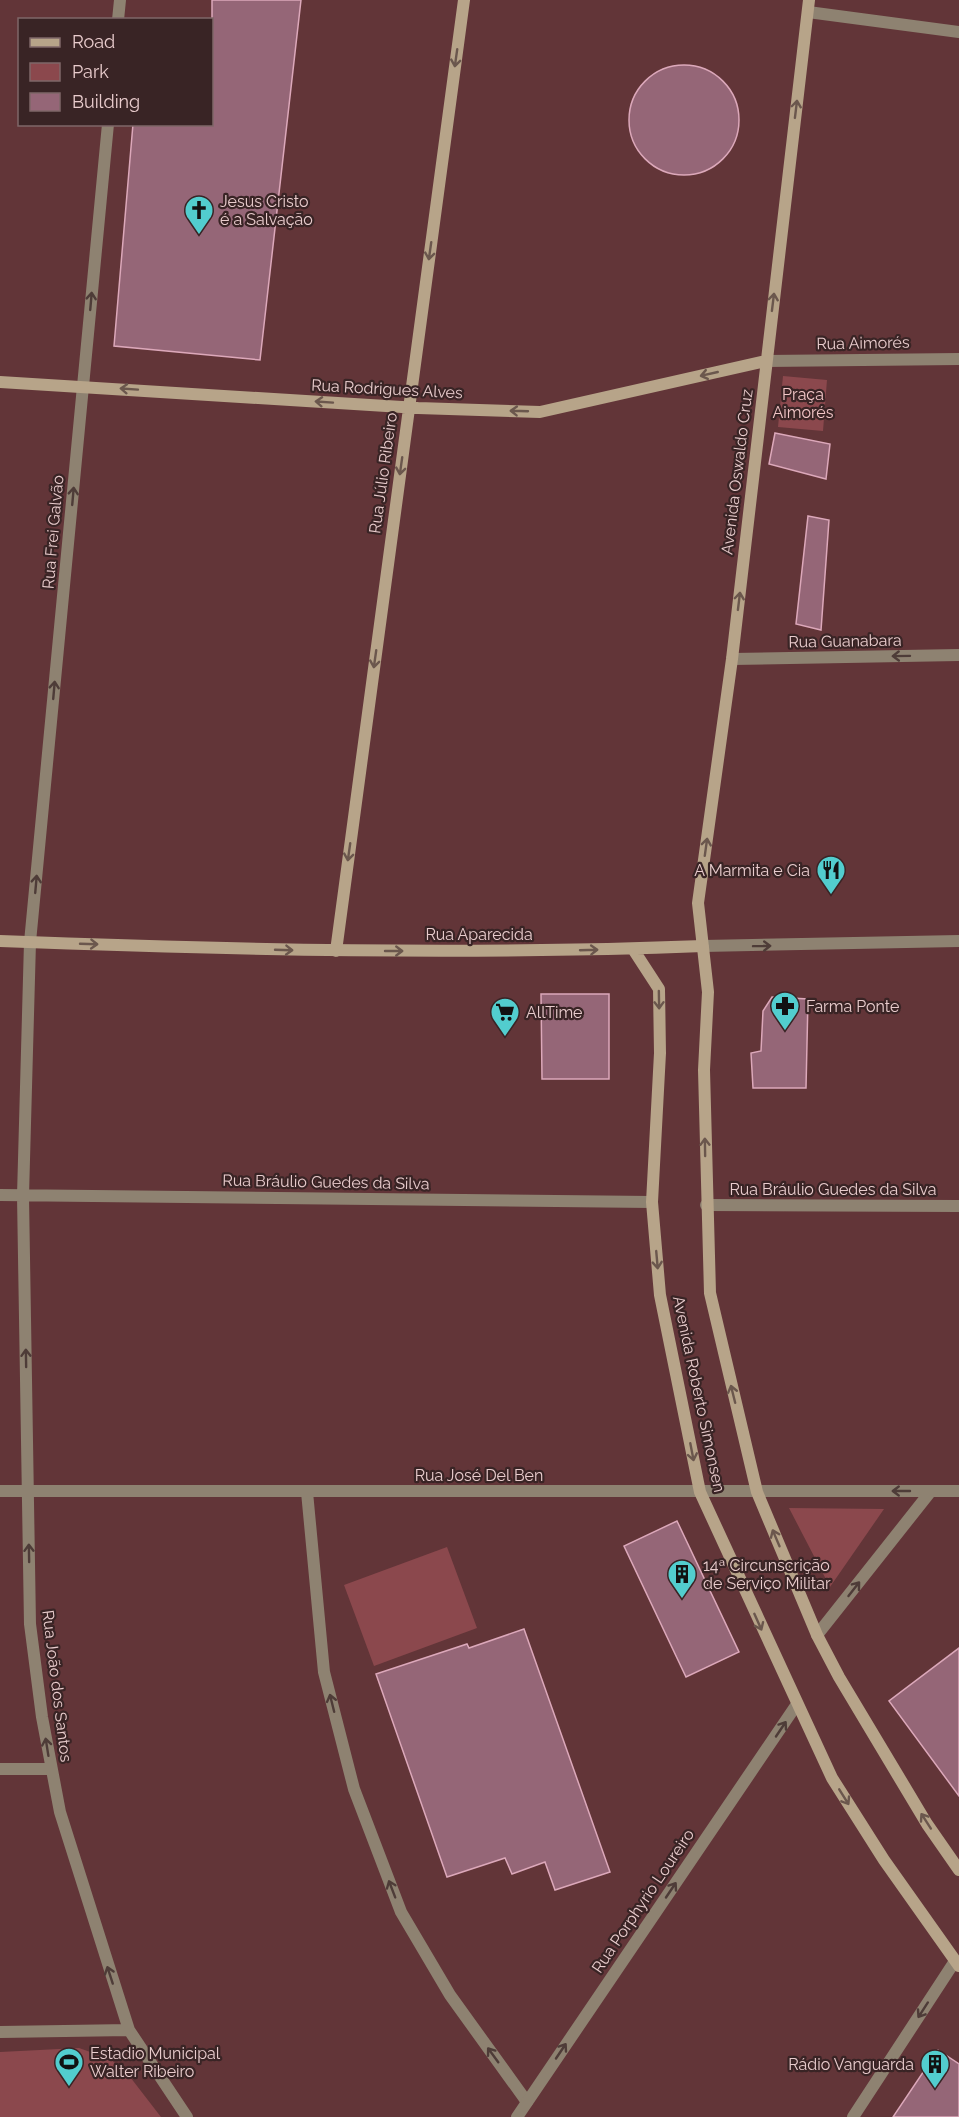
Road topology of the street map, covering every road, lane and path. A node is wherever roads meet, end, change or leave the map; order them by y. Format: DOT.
graph roads {
  1 [pos="120,0"];
  2 [pos="464,0"];
  3 [pos="808,6"];
  4 [pos="118,18"];
  5 [pos="959,32"];
  6 [pos="108,126"];
  7 [pos="959,359"];
  8 [pos="766,361"];
  9 [pos="0,382"];
  10 [pos="83,386"];
  11 [pos="409,408"];
  12 [pos="959,655"];
  13 [pos="732,659"];
  14 [pos="0,941"];
  15 [pos="959,941"];
  16 [pos="30,942"];
  17 [pos="703,946"];
  18 [pos="633,949"];
  19 [pos="336,951"];
  20 [pos="0,1195"];
  21 [pos="23,1196"];
  22 [pos="652,1202"];
  23 [pos="706,1205"];
  24 [pos="959,1206"];
  25 [pos="0,1491"];
  26 [pos="28,1491"];
  27 [pos="931,1491"];
  28 [pos="959,1491"];
  29 [pos="307,1492"];
  30 [pos="700,1492"];
  31 [pos="757,1492"];
  32 [pos="818,1635"];
  33 [pos="797,1704"];
  34 [pos="0,1768"];
  35 [pos="51,1769"];
  36 [pos="959,1870"];
  37 [pos="957,1964"];
  38 [pos="129,2030"];
  39 [pos="0,2032"];
  40 [pos="527,2102"];
  41 [pos="187,2117"];
  42 [pos="517,2117"];
  43 [pos="852,2117"];
  1 -- 4 [label="street"];
  2 -- 11 [label="main road, Rua Júlio Ribeiro, one-way"];
  3 -- 5 [label="street"];
  8 -- 3 [label="main road, Avenida Oswaldo Cruz, one-way"];
  10 -- 6 [label="street, Rua Frei Galvão, one-way"];
  7 -- 8 [label="street, Rua Aimorés"];
  8 -- 11 [label="main road, Rua Rodrigues Alves, one-way"];
  13 -- 8 [label="main road, Avenida Oswaldo Cruz, one-way"];
  9 -- 10 [label="main road, Rua Rodrigues Alves"];
  11 -- 10 [label="main road, Rua Rodrigues Alves, one-way"];
  16 -- 10 [label="street, Rua Frei Galvão, one-way"];
  11 -- 19 [label="main road, Rua Júlio Ribeiro, one-way"];
  12 -- 13 [label="street, Rua Guanabara, one-way"];
  17 -- 13 [label="main road, Avenida Oswaldo Cruz, one-way"];
  14 -- 16 [label="main road, Rua Aparecida"];
  17 -- 15 [label="street, Rua Aparecida, one-way"];
  16 -- 19 [label="main road, Rua Aparecida, one-way"];
  16 -- 21 [label="street, Rua João dos Santos"];
  17 -- 18 [label="main road, Rua Aparecida"];
  23 -- 17 [label="main road, Avenida Roberto Simonsen, one-way"];
  19 -- 18 [label="main road, Rua Aparecida, one-way"];
  18 -- 22 [label="main road, Avenida Roberto Simonsen, one-way"];
  20 -- 21 [label="street, Rua Bráulio Guedes da Silva"];
  21 -- 22 [label="street, Rua Bráulio Guedes da Silva"];
  26 -- 21 [label="street, Rua João dos Santos, one-way"];
  22 -- 30 [label="main road, Avenida Roberto Simonsen, one-way"];
  23 -- 24 [label="street, Rua Bráulio Guedes da Silva"];
  31 -- 23 [label="main road, Avenida Roberto Simonsen, one-way"];
  25 -- 26 [label="street, Rua José Del Ben"];
  26 -- 29 [label="street, Rua José Del Ben"];
  35 -- 26 [label="street, Rua João dos Santos, one-way"];
  27 -- 28 [label="street, Rua José Del Ben"];
  27 -- 31 [label="street, Rua José Del Ben, one-way"];
  32 -- 27 [label="street, one-way"];
  29 -- 30 [label="street, Rua José Del Ben"];
  40 -- 29 [label="street, one-way"];
  30 -- 31 [label="street, Rua José Del Ben"];
  30 -- 33 [label="main road, Avenida Roberto Simonsen, one-way"];
  32 -- 31 [label="main road, Avenida Roberto Simonsen, one-way"];
  36 -- 32 [label="main road, Avenida Roberto Simonsen, one-way"];
  33 -- 37 [label="main road, Avenida Roberto Simonsen, one-way"];
  40 -- 33 [label="street, Rua Porphyrio Loureiro, one-way"];
  34 -- 35 [label="street"];
  38 -- 35 [label="street, Rua João dos Santos, one-way"];
  37 -- 43 [label="street, one-way"];
  38 -- 39 [label="street"];
  38 -- 41 [label="street, Rua João dos Santos"];
  40 -- 42 [label="street, Rua Porphyrio Loureiro"];
}
